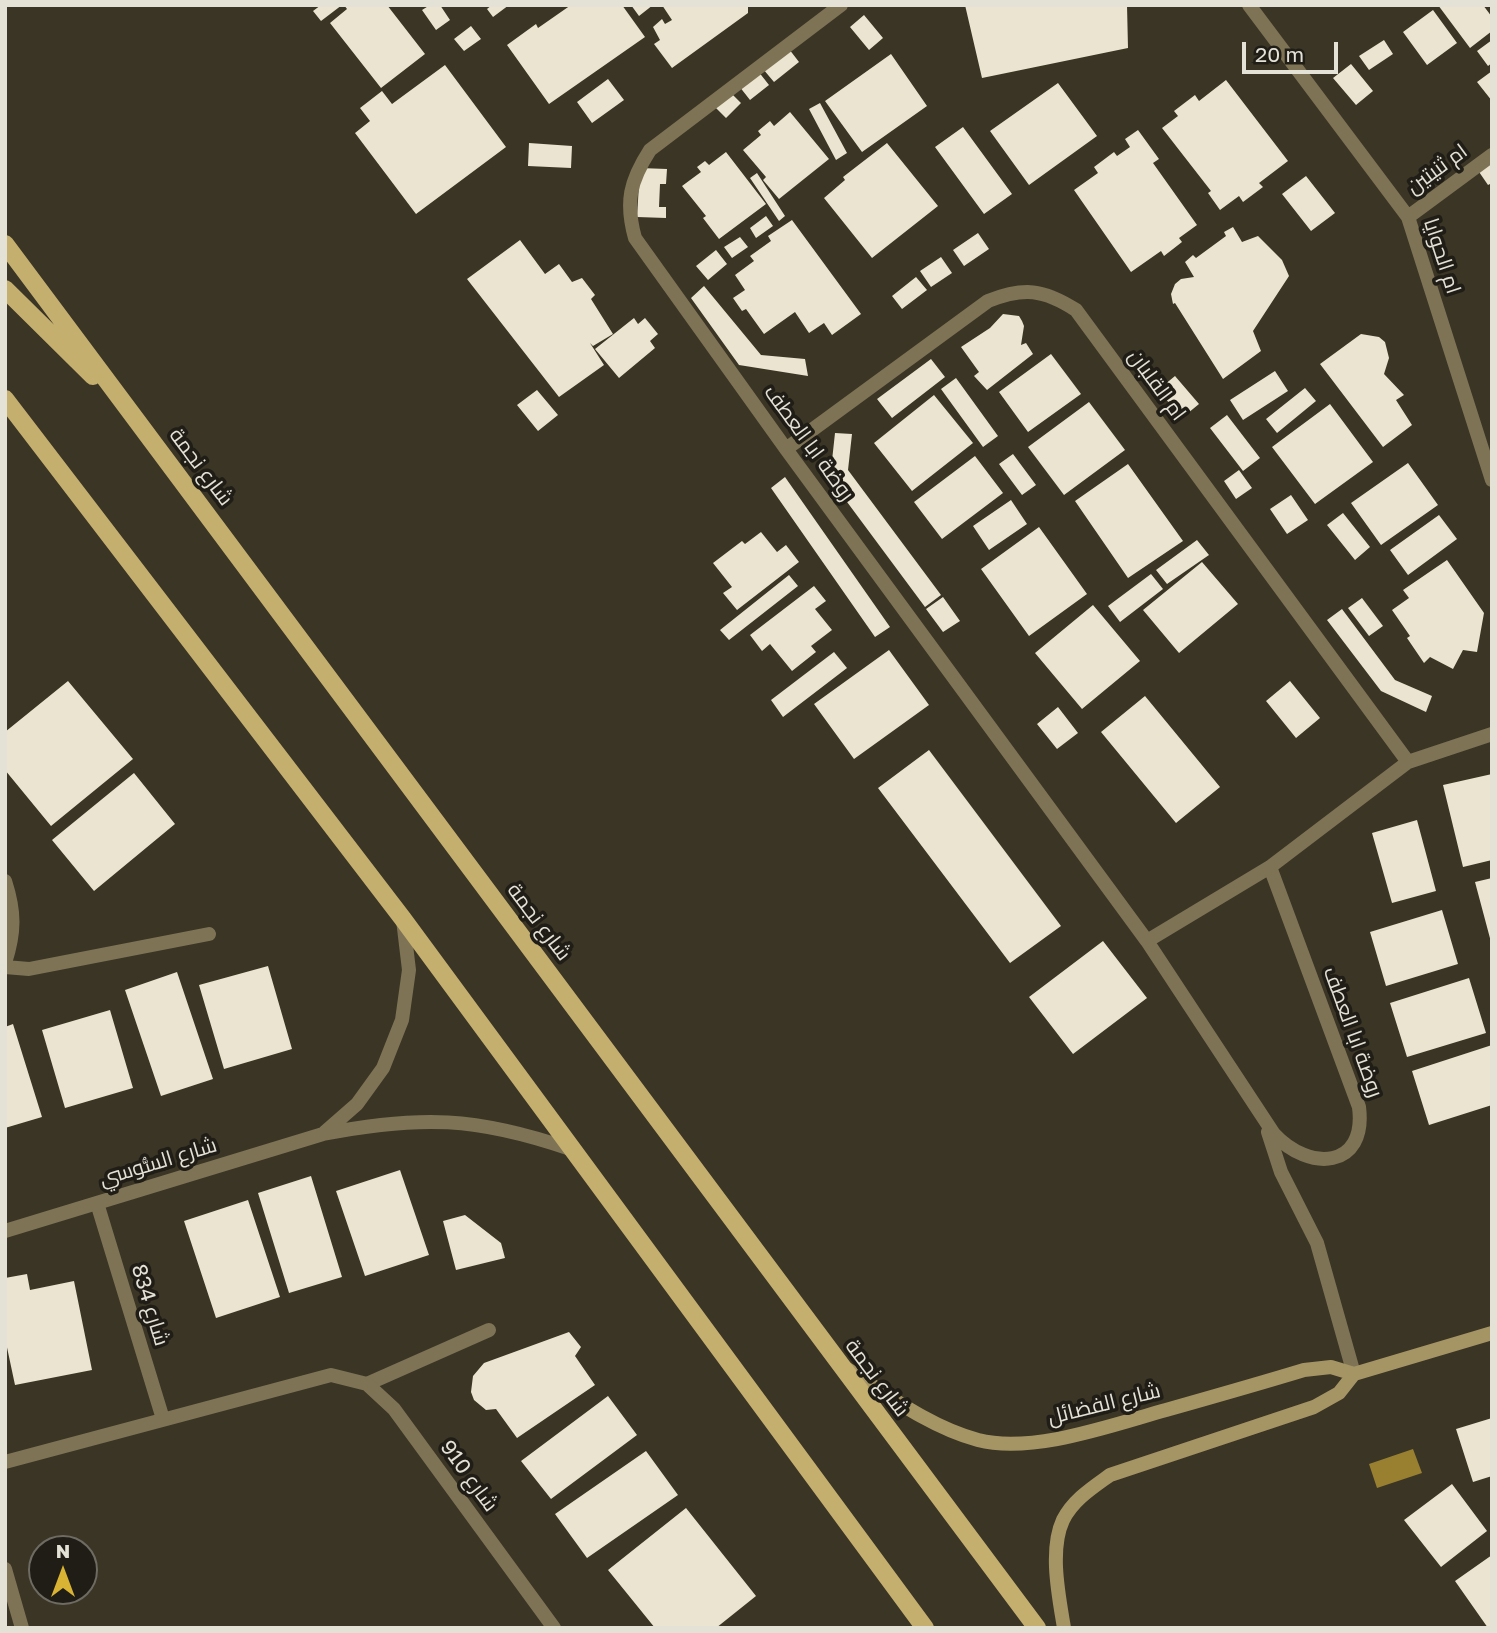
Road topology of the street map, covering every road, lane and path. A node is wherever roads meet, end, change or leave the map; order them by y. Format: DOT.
graph roads {
  1 [pos="841,5"];
  2 [pos="1249,5"];
  3 [pos="1492,155"];
  4 [pos="1408,217"];
  5 [pos="5,244"];
  6 [pos="5,289"];
  7 [pos="5,399"];
  8 [pos="138,420"];
  9 [pos="786,449"];
  10 [pos="1492,480"];
  11 [pos="1492,734"];
  12 [pos="1408,762"];
  13 [pos="1270,867"];
  14 [pos="5,881"];
  15 [pos="403,919"];
  16 [pos="209,934"];
  17 [pos="1147,941"];
  18 [pos="5,965"];
  19 [pos="1265,1121"];
  20 [pos="323,1134"];
  21 [pos="570,1149"];
  22 [pos="97,1203"];
  23 [pos="5,1231"];
  24 [pos="489,1330"];
  25 [pos="1492,1334"];
  26 [pos="837,1363"];
  27 [pos="1354,1374"];
  28 [pos="367,1384"];
  29 [pos="163,1419"];
  30 [pos="5,1462"];
  31 [pos="5,1569"];
  32 [pos="22,1628"];
  33 [pos="554,1628"];
  34 [pos="925,1628"];
  35 [pos="1037,1628"];
  36 [pos="1064,1628"];
  1 -- 9 [label="street, روضة ابا العطف"];
  2 -- 4 [label="street, ام الحوايا"];
  3 -- 4 [label="street, ام ثنيتين"];
  4 -- 10 [label="street, ام الحوايا"];
  5 -- 8 [label="main road, شارع نجمة"];
  6 -- 8 [label="main road"];
  7 -- 15 [label="main road"];
  8 -- 26 [label="main road, شارع نجمة"];
  9 -- 12 [label="street, ام القلبان"];
  9 -- 17 [label="street, روضة ابا العطف"];
  11 -- 12 [label="street"];
  12 -- 13 [label="street"];
  13 -- 17 [label="street"];
  13 -- 19 [label="street, روضة ابا العطف"];
  14 -- 18 [label="street"];
  15 -- 20 [label="street, شارع السُّوسي"];
  15 -- 21 [label="main road"];
  16 -- 18 [label="street"];
  17 -- 19 [label="street, روضة ابا العطف"];
  19 -- 27 [label="street"];
  20 -- 21 [label="street, شارع السُّوسي"];
  20 -- 22 [label="street, شارع السُّوسي"];
  21 -- 34 [label="main road"];
  22 -- 23 [label="street, شارع السُّوسي"];
  22 -- 29 [label="street, شارع 834"];
  24 -- 28 [label="street"];
  25 -- 27 [label="street, شارع الفضائل"];
  26 -- 27 [label="street, شارع الفضائل"];
  26 -- 35 [label="main road, شارع نجمة"];
  27 -- 36 [label="street, شارع الفضائل"];
  28 -- 29 [label="street, شارع 910"];
  28 -- 33 [label="street, شارع 910"];
  29 -- 30 [label="street"];
  31 -- 32 [label="street"];
}
